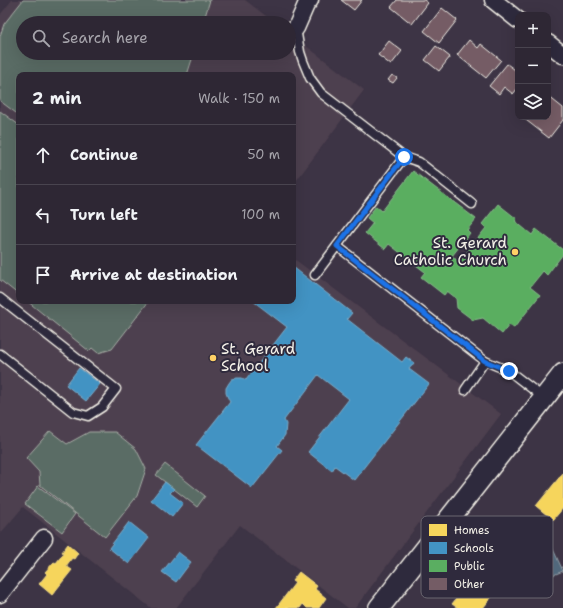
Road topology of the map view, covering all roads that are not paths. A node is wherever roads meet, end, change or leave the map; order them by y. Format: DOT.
graph roads {
  1 [pos="310,0"];
  2 [pos="493,0"];
  3 [pos="515,18"];
  4 [pos="296,28"];
  5 [pos="551,45"];
  6 [pos="563,55"];
  7 [pos="404,157"];
  8 [pos="472,204"];
  9 [pos="337,246"];
  10 [pos="315,275"];
  11 [pos="0,298"];
  12 [pos="0,354"];
  13 [pos="485,361"];
  14 [pos="563,374"];
  15 [pos="465,390"];
  16 [pos="544,398"];
  17 [pos="451,516"];
  18 [pos="44,538"];
  19 [pos="421,555"];
  20 [pos="0,594"];
  21 [pos="379,608"];
  1 -- 4 [label="street"];
  2 -- 3 [label="street"];
  4 -- 7 [label="lane"];
  5 -- 6 [label="street"];
  7 -- 8 [label="lane"];
  7 -- 9 [label="lane"];
  9 -- 10 [label="lane"];
  9 -- 13 [label="lane"];
  11 -- 12 [label="lane"];
  13 -- 15 [label="lane"];
  13 -- 16 [label="lane"];
  14 -- 16 [label="street"];
  16 -- 17 [label="street"];
  18 -- 20 [label="street"];
  19 -- 21 [label="street"];
}
